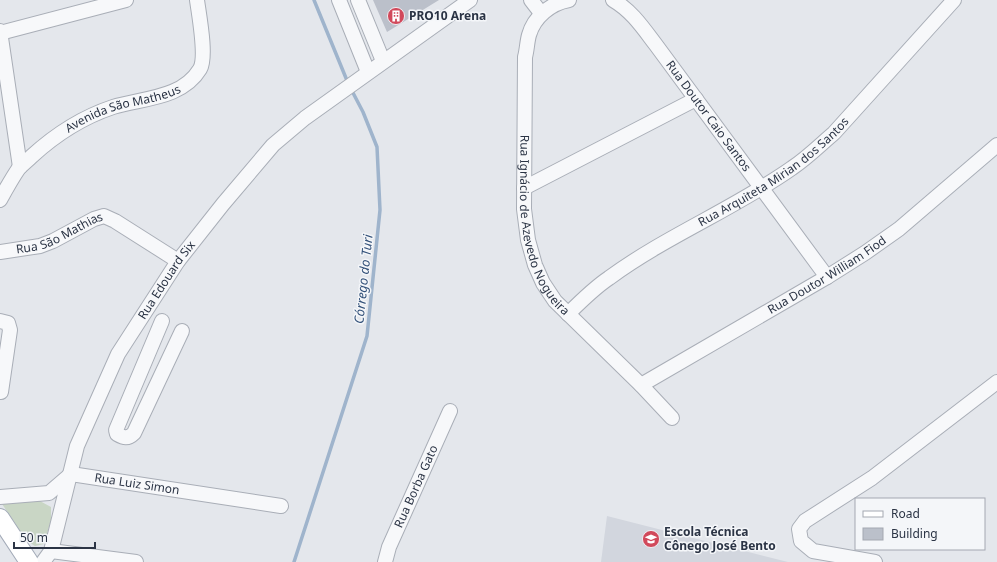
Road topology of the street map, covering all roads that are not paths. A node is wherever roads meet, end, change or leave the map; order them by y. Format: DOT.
graph roads {
  1 [pos="126,0"];
  2 [pos="197,0"];
  3 [pos="340,0"];
  4 [pos="358,0"];
  5 [pos="470,0"];
  6 [pos="532,0"];
  7 [pos="563,0"];
  8 [pos="613,0"];
  9 [pos="954,0"];
  10 [pos="542,13"];
  11 [pos="0,32"];
  12 [pos="383,61"];
  13 [pos="368,72"];
  14 [pos="696,99"];
  15 [pos="997,145"];
  16 [pos="20,167"];
  17 [pos="524,188"];
  18 [pos="761,188"];
  19 [pos="0,200"];
  20 [pos="0,252"];
  21 [pos="178,261"];
  22 [pos="827,277"];
  23 [pos="568,314"];
  24 [pos="162,321"];
  25 [pos="4,322"];
  26 [pos="182,331"];
  27 [pos="997,382"];
  28 [pos="641,385"];
  29 [pos="1,392"];
  30 [pos="450,411"];
  31 [pos="672,418"];
  32 [pos="70,474"];
  33 [pos="49,493"];
  34 [pos="0,497"];
  35 [pos="281,506"];
  36 [pos="61,510"];
  37 [pos="0,518"];
  38 [pos="47,556"];
  39 [pos="29,562"];
  40 [pos="136,562"];
  41 [pos="385,562"];
  42 [pos="876,562"];
  1 -- 11 [label="street"];
  2 -- 16 [label="street, Avenida São Matheus"];
  3 -- 13 [label="street"];
  4 -- 12 [label="street"];
  5 -- 12 [label="street, Rua Edouard Six"];
  6 -- 10 [label="street"];
  7 -- 10 [label="street, Rua Ignácio de Azevedo Nogueira"];
  8 -- 14 [label="street, Rua Doutor Caio Santos"];
  9 -- 18 [label="street, Rua Arquiteta Mirian dos Santos"];
  10 -- 17 [label="street, Rua Ignácio de Azevedo Nogueira"];
  11 -- 16 [label="street"];
  12 -- 13 [label="street, Rua Edouard Six"];
  13 -- 21 [label="street, Rua Edouard Six"];
  14 -- 17 [label="street"];
  14 -- 18 [label="street, Rua Doutor Caio Santos"];
  15 -- 22 [label="street, Rua Doutor William Fiod"];
  16 -- 19 [label="street, Avenida São Matheus"];
  17 -- 23 [label="street, Rua Ignácio de Azevedo Nogueira"];
  18 -- 22 [label="street, Rua Doutor Caio Santos"];
  18 -- 23 [label="street, Rua Arquiteta Mirian dos Santos"];
  20 -- 21 [label="street, Rua São Mathias"];
  21 -- 32 [label="street, Rua Edouard Six"];
  22 -- 28 [label="street, Rua Doutor William Fiod"];
  23 -- 28 [label="street, Rua Ignácio de Azevedo Nogueira"];
  24 -- 26 [label="street"];
  25 -- 29 [label="street"];
  27 -- 42 [label="street"];
  28 -- 31 [label="street, Rua Ignácio de Azevedo Nogueira"];
  30 -- 41 [label="street, Rua Borba Gato"];
  32 -- 33 [label="street"];
  32 -- 35 [label="street, Rua Luiz Simon"];
  32 -- 36 [label="street, Rua Edouard Six"];
  33 -- 34 [label="street"];
  33 -- 36 [label="street"];
  36 -- 38 [label="street, Rua Edouard Six"];
  37 -- 39 [label="main road"];
  38 -- 40 [label="street"];
}
